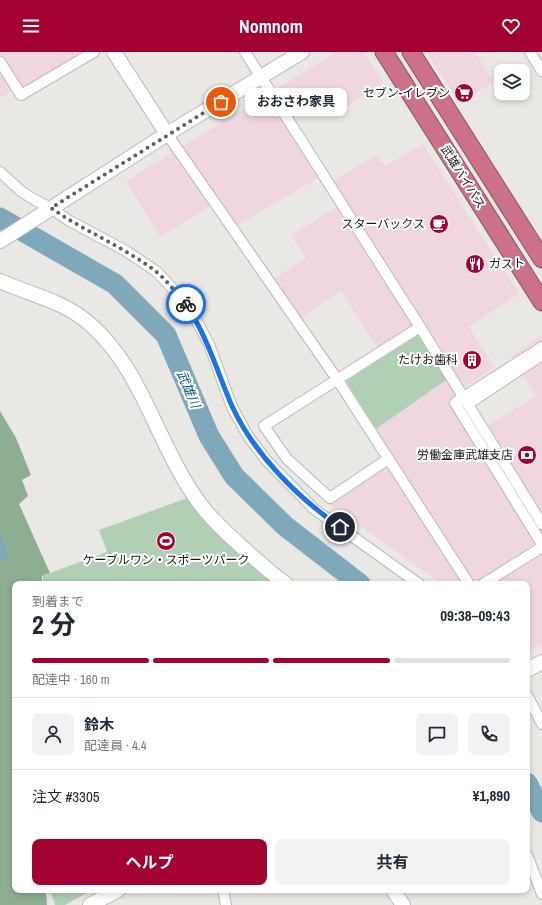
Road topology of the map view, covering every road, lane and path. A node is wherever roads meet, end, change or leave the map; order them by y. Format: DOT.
graph roads {
  1 [pos="94,52"];
  2 [pos="114,52"];
  3 [pos="245,52"];
  4 [pos="302,52"];
  5 [pos="384,52"];
  6 [pos="411,52"];
  7 [pos="530,52"];
  8 [pos="0,62"];
  9 [pos="542,71"];
  10 [pos="261,78"];
  11 [pos="167,134"];
  12 [pos="0,172"];
  13 [pos="46,211"];
  14 [pos="0,241"];
  15 [pos="542,259"];
  16 [pos="0,281"];
  17 [pos="542,302"];
  18 [pos="420,327"];
  19 [pos="542,347"];
  20 [pos="539,358"];
  21 [pos="336,379"];
  22 [pos="465,400"];
  23 [pos="388,459"];
  24 [pos="542,524"];
  25 [pos="541,544"];
  26 [pos="282,581"];
  27 [pos="414,581"];
  28 [pos="467,581"];
  29 [pos="487,581"];
  30 [pos="542,662"];
  31 [pos="530,668"];
  32 [pos="530,701"];
  33 [pos="542,724"];
  34 [pos="530,862"];
  35 [pos="112,893"];
  36 [pos="224,893"];
  37 [pos="395,893"];
  38 [pos="542,894"];
  39 [pos="90,905"];
  40 [pos="226,905"];
  41 [pos="403,905"];
  1 -- 8 [label="street"];
  2 -- 11 [label="street"];
  3 -- 10 [label="street"];
  4 -- 10 [label="street"];
  5 -- 17 [label="highway, 武雄バイパス"];
  6 -- 15 [label="highway, 武雄バイパス"];
  7 -- 9 [label="street"];
  10 -- 11 [label="street"];
  10 -- 18 [label="street"];
  11 -- 13 [label="street"];
  11 -- 21 [label="street"];
  12 -- 13 [label="street"];
  13 -- 14 [label="street"];
  13 -- 27 [label="street"];
  16 -- 26 [label="street"];
  18 -- 21 [label="street"];
  18 -- 22 [label="street"];
  19 -- 22 [label="street"];
  20 -- 22 [label="street"];
  21 -- 23 [label="street"];
  21 -- 23 [label="street"];
  22 -- 24 [label="street"];
  22 -- 25 [label="street"];
  23 -- 28 [label="street"];
  25 -- 29 [label="street"];
  30 -- 31 [label="street"];
  32 -- 33 [label="street"];
  34 -- 38 [label="street"];
  35 -- 39 [label="street"];
  36 -- 40 [label="street"];
  37 -- 41 [label="street"];
}
